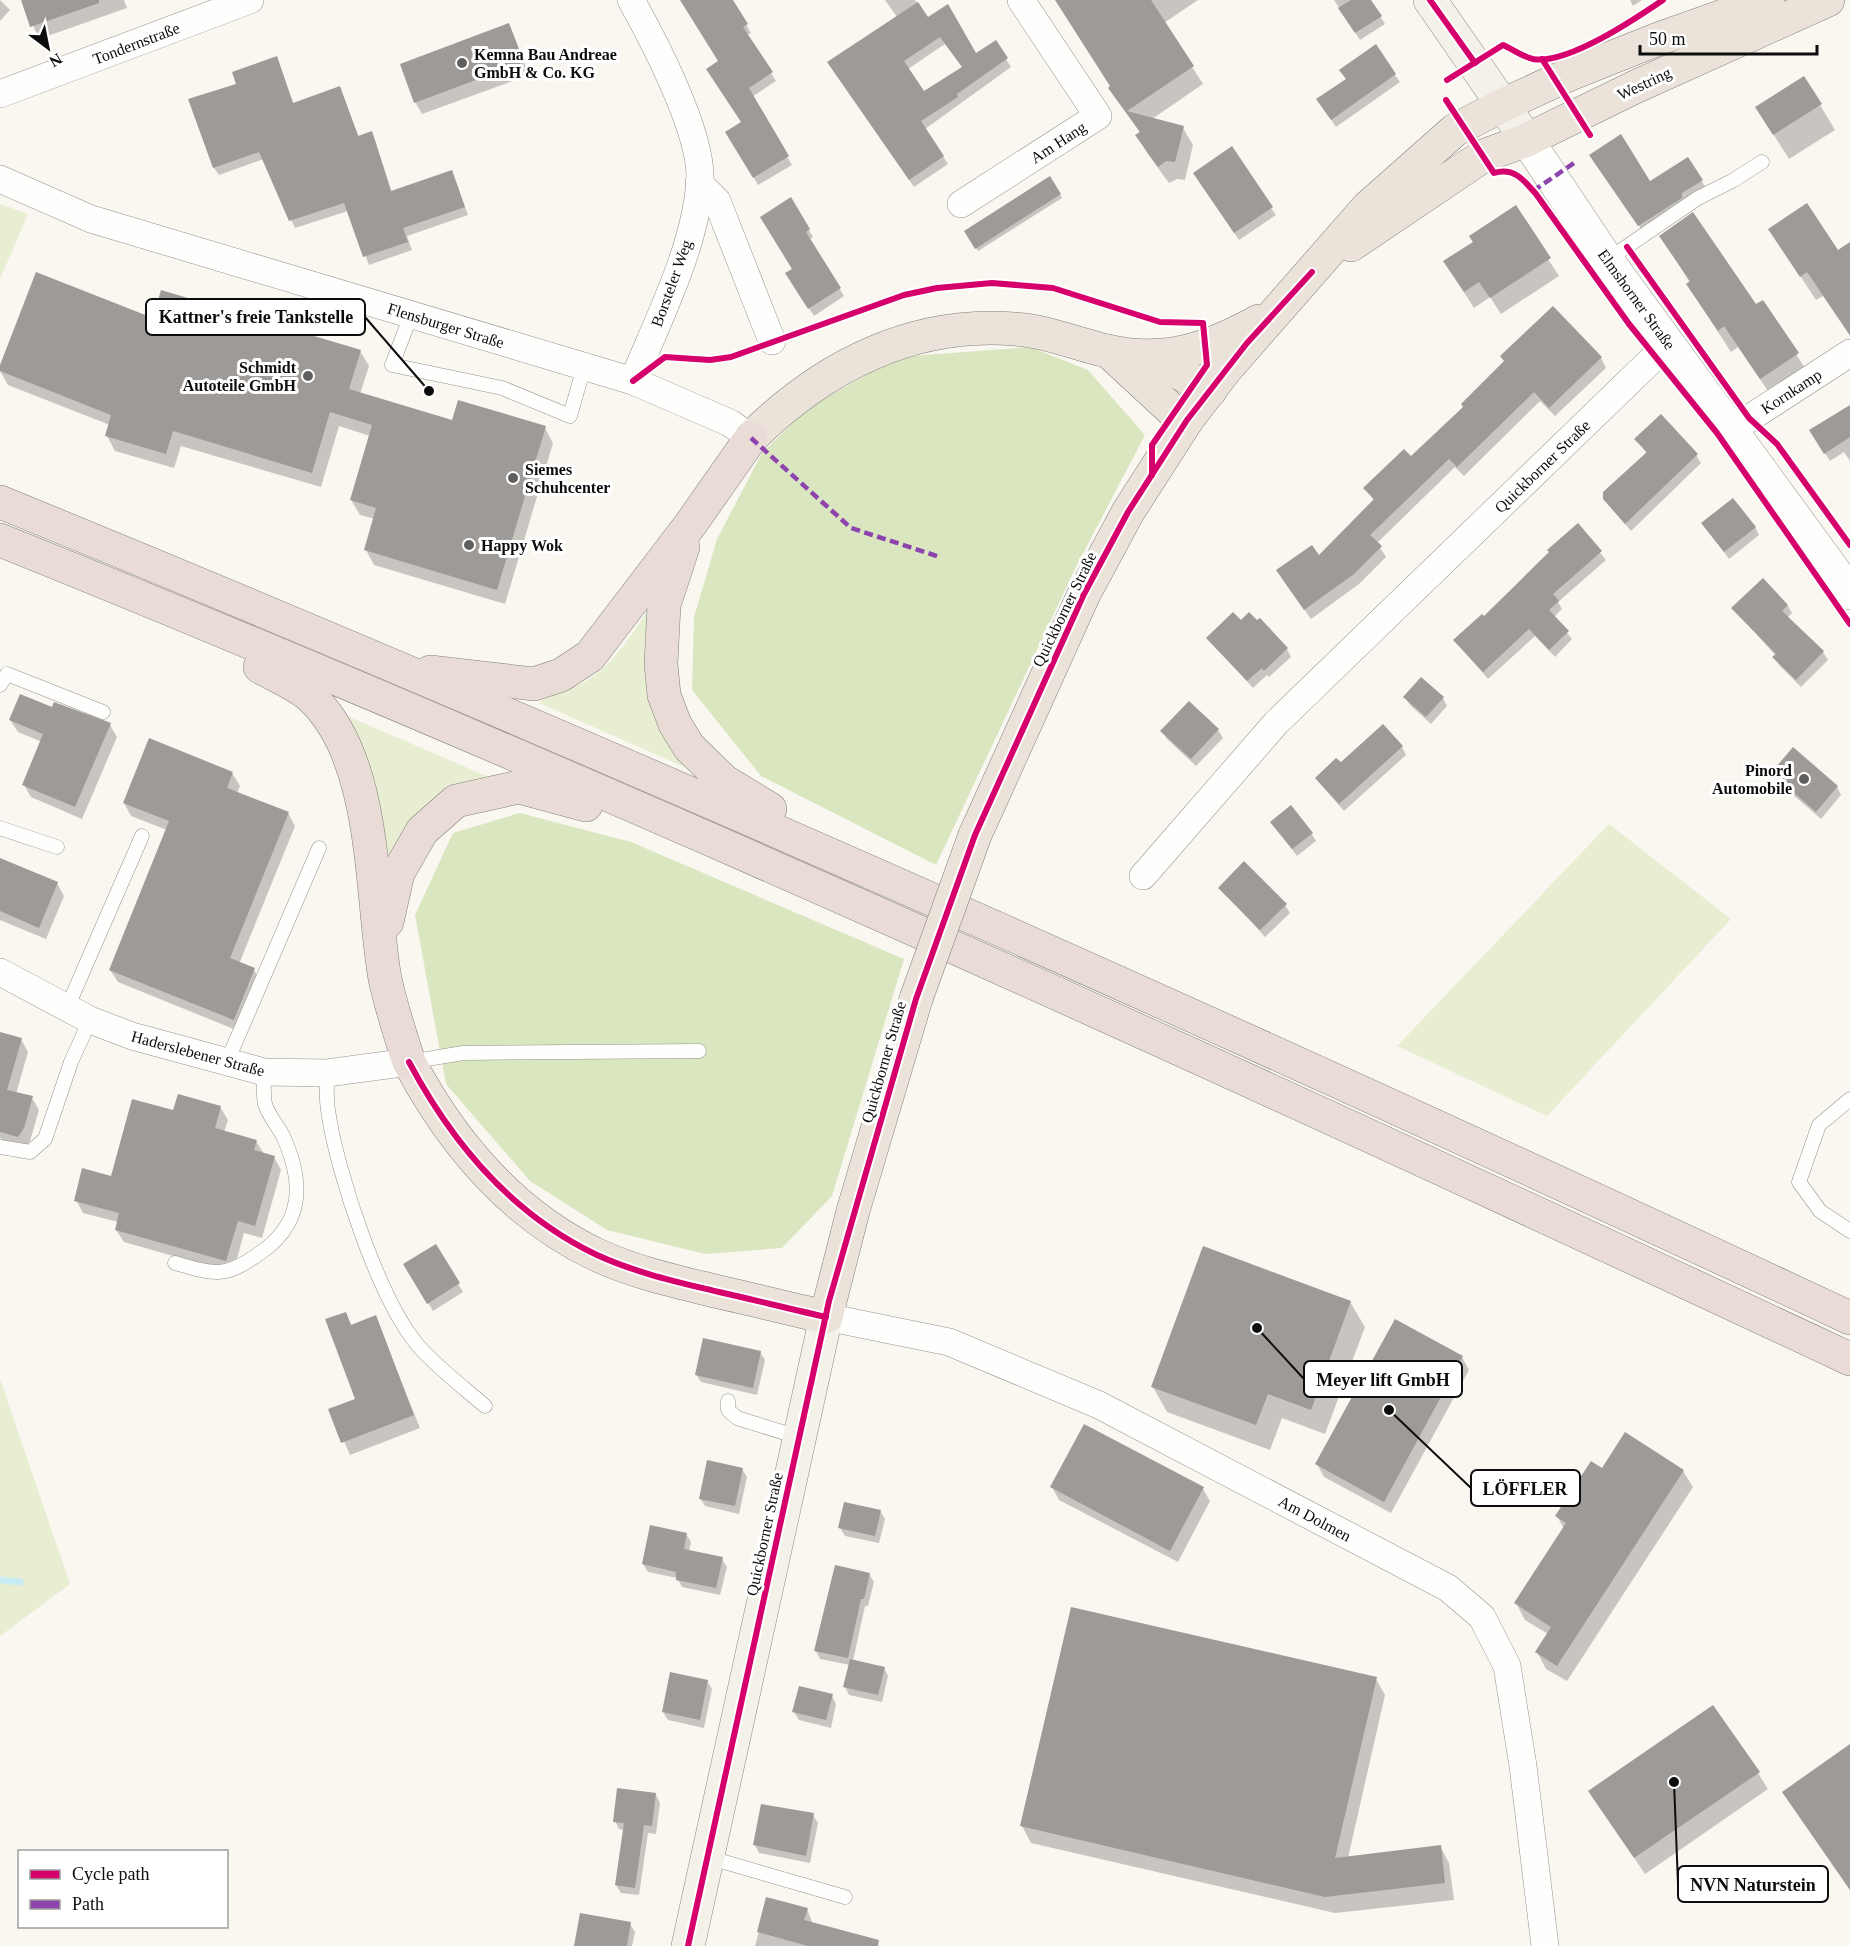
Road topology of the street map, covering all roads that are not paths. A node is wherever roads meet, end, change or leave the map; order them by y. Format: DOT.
graph roads {
  1 [pos="250,0"];
  2 [pos="631,0"];
  3 [pos="1021,0"];
  4 [pos="1430,0"];
  5 [pos="1768,0"];
  6 [pos="1828,0"];
  7 [pos="197,8"];
  8 [pos="0,94"];
  9 [pos="1503,105"];
  10 [pos="1527,140"];
  11 [pos="1762,162"];
  12 [pos="0,179"];
  13 [pos="699,183"];
  14 [pos="961,204"];
  15 [pos="1608,260"];
  16 [pos="1312,272"];
  17 [pos="1274,312"];
  18 [pos="411,315"];
  19 [pos="772,341"];
  20 [pos="1669,343"];
  21 [pos="1108,351"];
  22 [pos="1850,352"];
  23 [pos="1153,357"];
  24 [pos="584,367"];
  25 [pos="633,381"];
  26 [pos="1210,391"];
  27 [pos="1187,420"];
  28 [pos="1733,429"];
  29 [pos="751,438"];
  30 [pos="0,502"];
  31 [pos="690,525"];
  32 [pos="0,540"];
  33 [pos="1850,593"];
  34 [pos="145,599"];
  35 [pos="404,671"];
  36 [pos="0,685"];
  37 [pos="103,712"];
  38 [pos="0,828"];
  39 [pos="698,835"];
  40 [pos="142,836"];
  41 [pos="57,847"];
  42 [pos="319,848"];
  43 [pos="863,867"];
  44 [pos="1143,876"];
  45 [pos="382,945"];
  46 [pos="0,972"];
  47 [pos="79,1014"];
  48 [pos="699,1051"];
  49 [pos="409,1062"];
  50 [pos="226,1064"];
  51 [pos="264,1072"];
  52 [pos="327,1073"];
  53 [pos="1850,1099"];
  54 [pos="0,1147"];
  55 [pos="1850,1231"];
  56 [pos="175,1263"];
  57 [pos="826,1317"];
  58 [pos="1850,1318"];
  59 [pos="1850,1359"];
  60 [pos="728,1401"];
  61 [pos="485,1406"];
  62 [pos="798,1437"];
  63 [pos="707,1857"];
  64 [pos="845,1897"];
  65 [pos="688,1946"];
  66 [pos="1545,1946"];
  1 -- 7 [label="street, Tondernstraße"];
  2 -- 13 [label="street, Borsteler Weg"];
  3 -- 14 [label="street, Am Hang"];
  4 -- 9 [label="main road, Elmshorner Straße"];
  5 -- 9 [label="main road"];
  6 -- 10 [label="main road, Westring"];
  7 -- 8 [label="street, Tondernstraße"];
  9 -- 10 [label="main road, Elmshorner Straße"];
  9 -- 16 [label="main road, Quickborner Straße"];
  10 -- 15 [label="street, Elmshorner Straße"];
  10 -- 16 [label="main road, Quickborner Straße"];
  11 -- 15 [label="lane"];
  12 -- 18 [label="street, Flensburger Straße"];
  13 -- 19 [label="street"];
  13 -- 25 [label="street, Borsteler Weg"];
  15 -- 20 [label="street, Elmshorner Straße"];
  16 -- 17 [label="main road, Quickborner Straße"];
  17 -- 23 [label="main road"];
  17 -- 26 [label="main road, Quickborner Straße"];
  18 -- 24 [label="street, Flensburger Straße"];
  18 -- 24 [label="lane"];
  20 -- 28 [label="street, Elmshorner Straße"];
  20 -- 44 [label="street, Quickborner Straße"];
  21 -- 23 [label="main road"];
  21 -- 27 [label="main road"];
  21 -- 29 [label="main road"];
  22 -- 28 [label="street, Kornkamp"];
  23 -- 26 [label="main road"];
  24 -- 25 [label="street, Flensburger Straße"];
  25 -- 29 [label="street, Flensburger Straße"];
  26 -- 27 [label="main road, Quickborner Straße"];
  27 -- 57 [label="main road, Quickborner Straße, bridge"];
  28 -- 33 [label="street, Elmshorner Straße"];
  29 -- 31 [label="highway"];
  30 -- 35 [label="highway"];
  31 -- 35 [label="highway"];
  31 -- 43 [label="highway"];
  32 -- 34 [label="highway"];
  34 -- 39 [label="highway"];
  34 -- 45 [label="highway"];
  35 -- 43 [label="highway"];
  36 -- 37 [label="lane"];
  38 -- 41 [label="lane"];
  39 -- 45 [label="highway"];
  39 -- 59 [label="highway"];
  40 -- 47 [label="lane"];
  42 -- 50 [label="lane"];
  43 -- 58 [label="highway"];
  45 -- 49 [label="highway"];
  46 -- 47 [label="street, Haderslebener Straße"];
  47 -- 50 [label="street, Haderslebener Straße"];
  47 -- 54 [label="lane"];
  48 -- 49 [label="lane"];
  49 -- 52 [label="street, Haderslebener Straße"];
  49 -- 57 [label="main road"];
  50 -- 51 [label="street, Haderslebener Straße"];
  51 -- 52 [label="street, Haderslebener Straße"];
  51 -- 56 [label="lane"];
  52 -- 61 [label="lane"];
  53 -- 55 [label="lane"];
  57 -- 62 [label="main road, Quickborner Straße"];
  57 -- 66 [label="street, Am Dolmen"];
  60 -- 62 [label="lane"];
  62 -- 63 [label="main road, Quickborner Straße"];
  63 -- 64 [label="lane"];
  63 -- 65 [label="main road, Quickborner Straße"];
}
